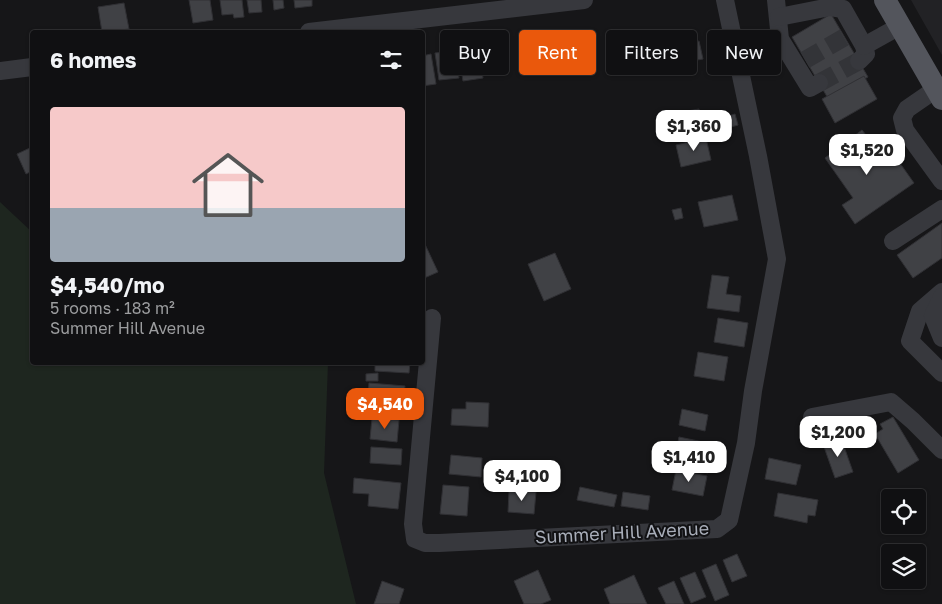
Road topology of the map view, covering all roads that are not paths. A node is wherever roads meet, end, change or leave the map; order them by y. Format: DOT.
graph roads {
  1 [pos="584,0"];
  2 [pos="725,0"];
  3 [pos="885,0"];
  4 [pos="777,8"];
  5 [pos="900,26"];
  6 [pos="326,30"];
  7 [pos="30,67"];
  8 [pos="0,71"];
  9 [pos="819,83"];
  10 [pos="939,94"];
  11 [pos="942,181"];
  12 [pos="942,210"];
  13 [pos="893,241"];
  14 [pos="942,292"];
  15 [pos="942,297"];
  16 [pos="432,318"];
  17 [pos="942,338"];
  18 [pos="942,374"];
  19 [pos="812,417"];
  20 [pos="942,450"];
  1 -- 6 [label="street"];
  2 -- 16 [label="street, Summer Hill Avenue"];
  3 -- 5 [label="main road"];
  4 -- 5 [label="street"];
  4 -- 9 [label="street"];
  5 -- 10 [label="main road"];
  7 -- 8 [label="street"];
  10 -- 11 [label="street"];
  12 -- 13 [label="street"];
  14 -- 18 [label="street"];
  15 -- 17 [label="street"];
  19 -- 20 [label="street"];
}
